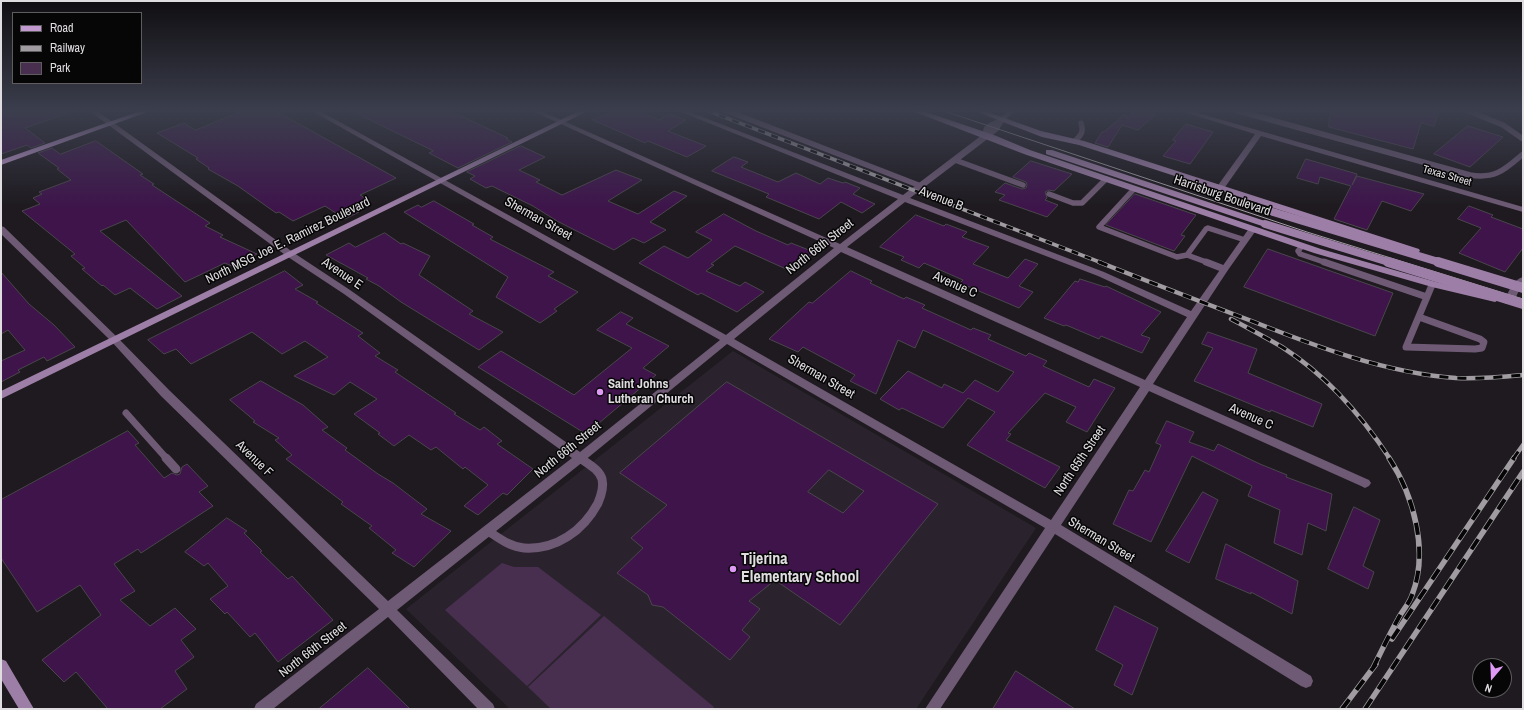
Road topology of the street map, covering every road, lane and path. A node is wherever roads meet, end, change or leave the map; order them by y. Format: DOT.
graph roads {
  1 [pos="57,143"];
  2 [pos="136,143"];
  3 [pos="372,143"];
  4 [pos="519,143"];
  5 [pos="606,143"];
  6 [pos="763,143"];
  7 [pos="810,143"];
  8 [pos="976,143"];
  9 [pos="1005,143"];
  10 [pos="1013,143"];
  11 [pos="1064,143"];
  12 [pos="1082,143"];
  13 [pos="1252,143"];
  14 [pos="1294,143"];
  15 [pos="1353,143"];
  16 [pos="1523,154"];
  17 [pos="955,160"];
  18 [pos="1,163"];
  19 [pos="1106,179"];
  20 [pos="440,181"];
  21 [pos="1023,185"];
  22 [pos="921,186"];
  23 [pos="1220,188"];
  24 [pos="1134,189"];
  25 [pos="1049,194"];
  26 [pos="905,199"];
  27 [pos="1523,210"];
  28 [pos="1,229"];
  29 [pos="1253,229"];
  30 [pos="1245,240"];
  31 [pos="1302,246"];
  32 [pos="840,248"];
  33 [pos="291,255"];
  34 [pos="1187,255"];
  35 [pos="1224,269"];
  36 [pos="1523,280"];
  37 [pos="1432,285"];
  38 [pos="1520,289"];
  39 [pos="1427,297"];
  40 [pos="1509,302"];
  41 [pos="1523,305"];
  42 [pos="1193,316"];
  43 [pos="1419,317"];
  44 [pos="114,339"];
  45 [pos="726,339"];
  46 [pos="1147,385"];
  47 [pos="1,395"];
  48 [pos="126,413"];
  49 [pos="580,458"];
  50 [pos="176,469"];
  51 [pos="1366,483"];
  52 [pos="1053,527"];
  53 [pos="488,530"];
  54 [pos="388,609"];
  55 [pos="1,666"];
  56 [pos="1306,681"];
  57 [pos="27,709"];
  58 [pos="261,709"];
  59 [pos="488,709"];
  60 [pos="932,709"];
  1 -- 18 [label="main road"];
  2 -- 33 [label="street, Avenue E"];
  3 -- 20 [label="street, Sherman Street"];
  4 -- 20 [label="main road, North MSG Joe E. Ramirez Boulevard"];
  5 -- 32 [label="street, Avenue C"];
  6 -- 26 [label="street, Avenue B"];
  7 -- 22 [label="lane"];
  8 -- 17 [label="street, North 66th Street"];
  9 -- 19 [label="main road"];
  10 -- 41 [label="main road, Harrisburg Boulevard, bridge"];
  11 -- 38 [label="main road, Harrisburg Boulevard, bridge"];
  12 -- 23 [label="main road"];
  13 -- 23 [label="street"];
  14 -- 27 [label="street, Texas Street"];
  15 -- 16 [label="lane"];
  17 -- 21 [label="lane"];
  17 -- 22 [label="street, North 66th Street"];
  19 -- 24 [label="main road"];
  19 -- 25 [label="lane"];
  20 -- 33 [label="main road, North MSG Joe E. Ramirez Boulevard"];
  20 -- 45 [label="street, Sherman Street"];
  22 -- 26 [label="street, North 66th Street"];
  23 -- 38 [label="main road"];
  24 -- 29 [label="main road"];
  24 -- 34 [label="lane"];
  26 -- 32 [label="street, North 66th Street"];
  26 -- 42 [label="street, Avenue B"];
  28 -- 44 [label="street, Avenue F"];
  29 -- 30 [label="street, North 65th Street"];
  29 -- 31 [label="main road"];
  30 -- 34 [label="lane"];
  30 -- 35 [label="street, North 65th Street"];
  31 -- 37 [label="main road"];
  31 -- 39 [label="lane"];
  32 -- 45 [label="street, North 66th Street"];
  32 -- 46 [label="street, Avenue C"];
  33 -- 44 [label="main road, North MSG Joe E. Ramirez Boulevard"];
  33 -- 49 [label="street, Avenue E"];
  34 -- 35 [label="lane"];
  35 -- 42 [label="street, North 65th Street"];
  36 -- 38 [label="street"];
  37 -- 39 [label="lane"];
  37 -- 40 [label="main road"];
  38 -- 40 [label="street"];
  39 -- 43 [label="lane"];
  40 -- 41 [label="main road"];
  42 -- 46 [label="street, North 65th Street"];
  43 -- 43 [label="lane"];
  44 -- 47 [label="main road, North MSG Joe E. Ramirez Boulevard"];
  44 -- 54 [label="street, Avenue F"];
  45 -- 49 [label="street, North 66th Street"];
  45 -- 52 [label="street, Sherman Street"];
  46 -- 51 [label="street, Avenue C"];
  46 -- 52 [label="street, North 65th Street"];
  48 -- 50 [label="lane"];
  49 -- 53 [label="street, North 66th Street"];
  49 -- 53 [label="lane"];
  52 -- 56 [label="street, Sherman Street"];
  52 -- 60 [label="street, North 65th Street"];
  53 -- 54 [label="street, North 66th Street"];
  54 -- 58 [label="street, North 66th Street"];
  54 -- 59 [label="street, Avenue F"];
  55 -- 57 [label="main road"];
}
